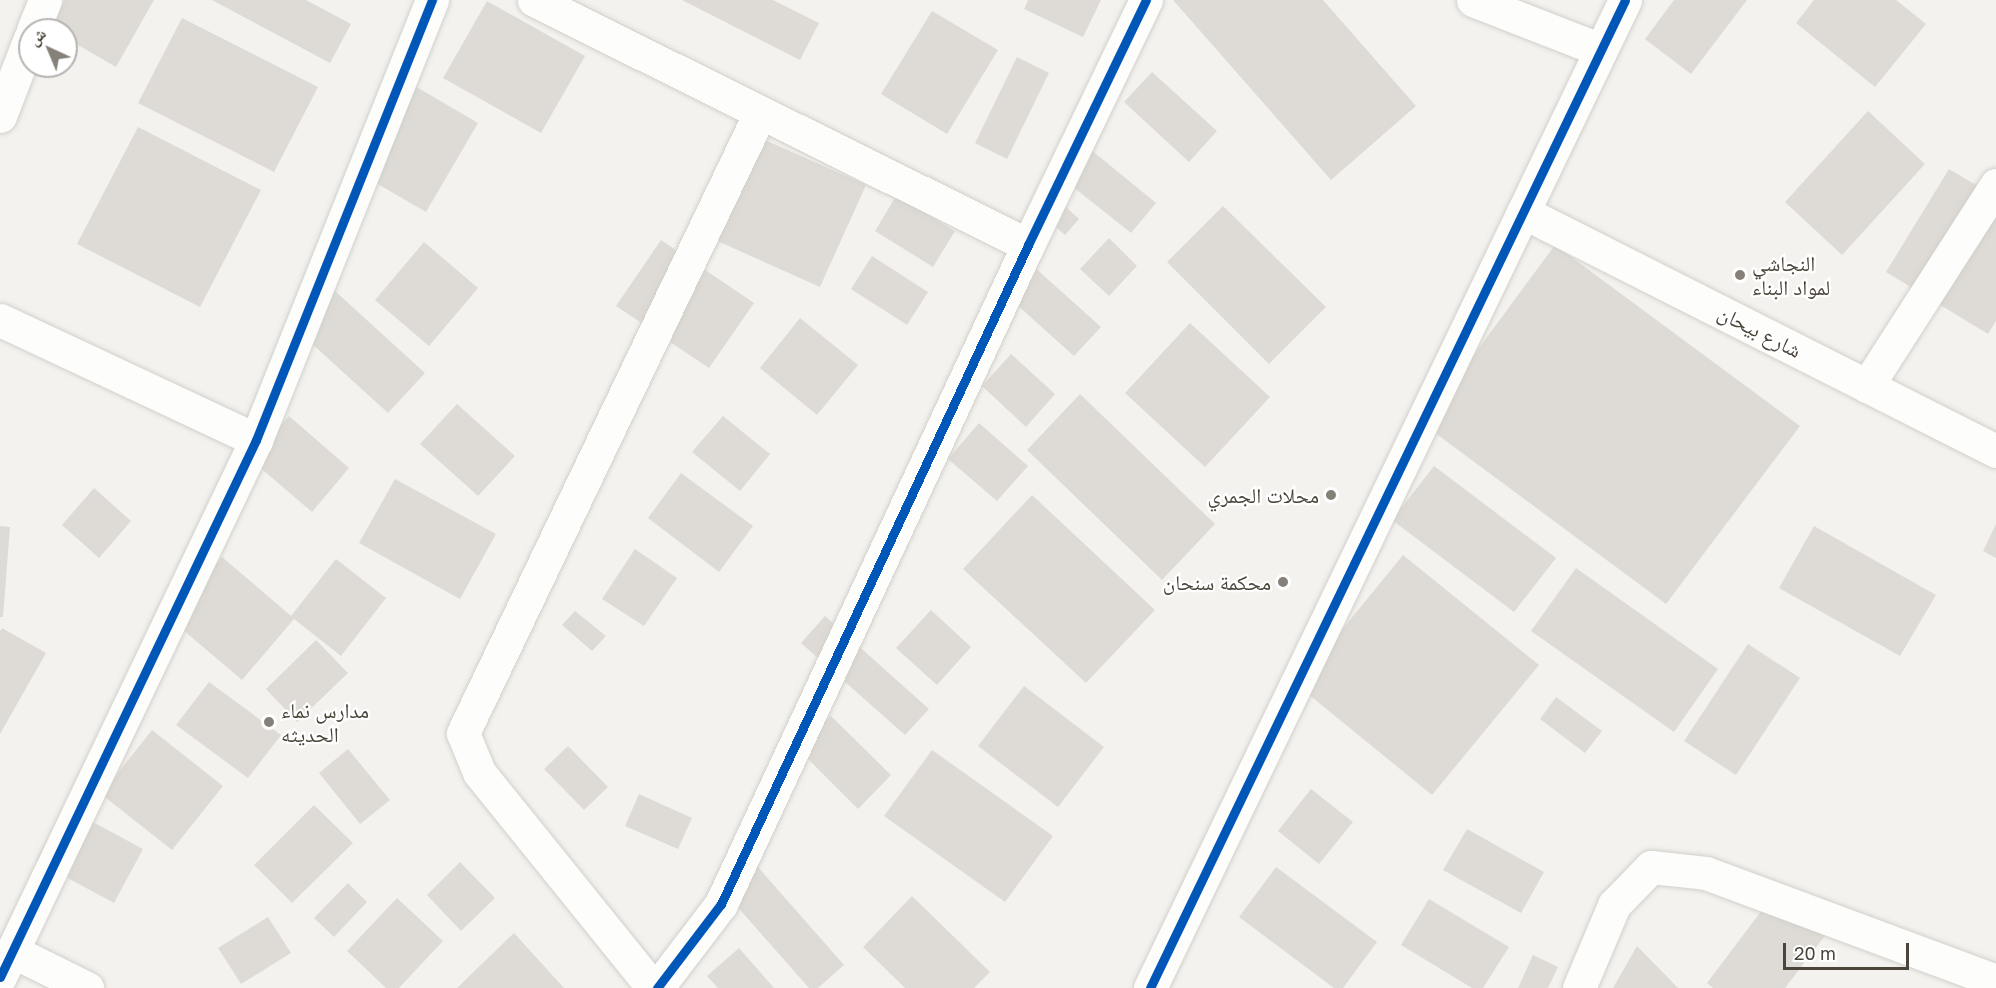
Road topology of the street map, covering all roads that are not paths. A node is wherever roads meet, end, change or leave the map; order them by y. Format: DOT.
graph roads {
  1 [pos="45,0"];
  2 [pos="432,0"];
  3 [pos="534,0"];
  4 [pos="1146,0"];
  5 [pos="1473,0"];
  6 [pos="1625,0"];
  7 [pos="38,18"];
  8 [pos="1601,50"];
  9 [pos="18,70"];
  10 [pos="759,113"];
  11 [pos="0,117"];
  12 [pos="1996,185"];
  13 [pos="1523,212"];
  14 [pos="1028,245"];
  15 [pos="0,320"];
  16 [pos="1867,386"];
  17 [pos="256,440"];
  18 [pos="1996,451"];
  19 [pos="6,964"];
  20 [pos="1996,981"];
  21 [pos="87,988"];
  22 [pos="655,988"];
  23 [pos="1150,988"];
  24 [pos="1579,988"];
  1 -- 7 [label="street"];
  2 -- 17 [label="street"];
  3 -- 10 [label="street"];
  4 -- 14 [label="street"];
  5 -- 8 [label="street"];
  6 -- 8 [label="street"];
  8 -- 13 [label="street"];
  9 -- 11 [label="street"];
  10 -- 14 [label="street"];
  10 -- 22 [label="street"];
  12 -- 16 [label="street"];
  13 -- 16 [label="street, شارع بيحان"];
  13 -- 23 [label="street"];
  14 -- 22 [label="street"];
  15 -- 17 [label="street"];
  16 -- 18 [label="street, شارع بيحان"];
  17 -- 19 [label="street"];
  19 -- 21 [label="street"];
  20 -- 24 [label="street"];
}
